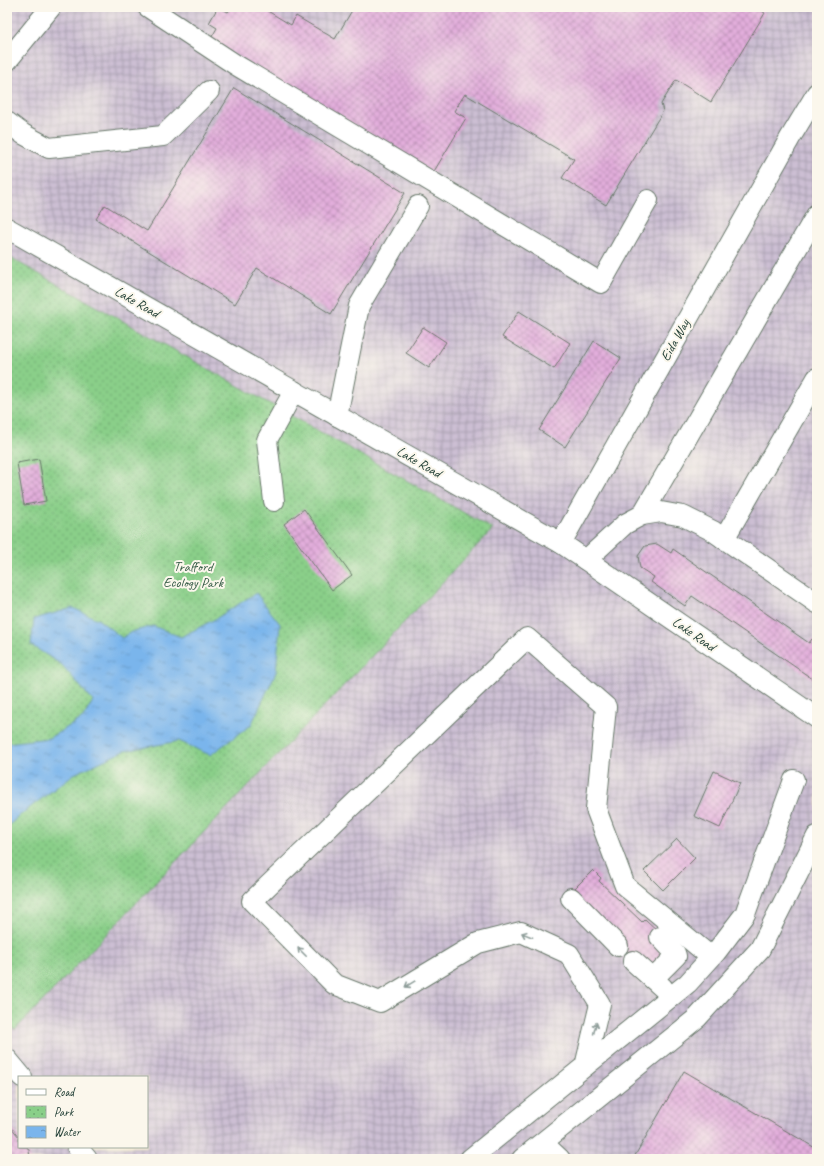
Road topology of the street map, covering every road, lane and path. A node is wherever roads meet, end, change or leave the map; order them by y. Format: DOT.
graph roads {
  1 [pos="52,7"];
  2 [pos="148,7"];
  3 [pos="7,61"];
  4 [pos="209,91"];
  5 [pos="817,93"];
  6 [pos="7,122"];
  7 [pos="648,200"];
  8 [pos="418,206"];
  9 [pos="817,214"];
  10 [pos="7,228"];
  11 [pos="817,378"];
  12 [pos="294,391"];
  13 [pos="337,416"];
  14 [pos="274,501"];
  15 [pos="642,515"];
  16 [pos="724,539"];
  17 [pos="561,543"];
  18 [pos="586,560"];
  19 [pos="817,603"];
  20 [pos="817,718"];
  21 [pos="794,780"];
  22 [pos="817,836"];
  23 [pos="571,898"];
  24 [pos="660,937"];
  25 [pos="618,946"];
  26 [pos="711,957"];
  27 [pos="633,961"];
  28 [pos="653,979"];
  29 [pos="672,996"];
  30 [pos="7,1059"];
  31 [pos="586,1066"];
  32 [pos="21,1076"];
  33 [pos="543,1143"];
  34 [pos="78,1148"];
  35 [pos="87,1159"];
  36 [pos="470,1159"];
  37 [pos="522,1159"];
  38 [pos="560,1159"];
  1 -- 3 [label="street"];
  2 -- 7 [label="street"];
  4 -- 6 [label="street"];
  5 -- 17 [label="street, Eida Way"];
  8 -- 13 [label="street"];
  9 -- 15 [label="street"];
  10 -- 12 [label="street, Lake Road"];
  11 -- 16 [label="street"];
  12 -- 13 [label="street, Lake Road"];
  12 -- 14 [label="street"];
  13 -- 17 [label="street, Lake Road"];
  15 -- 16 [label="street"];
  15 -- 18 [label="street"];
  16 -- 19 [label="street"];
  17 -- 18 [label="street, Lake Road"];
  18 -- 20 [label="street, Lake Road"];
  21 -- 26 [label="street"];
  22 -- 33 [label="street"];
  23 -- 25 [label="street"];
  24 -- 28 [label="street"];
  26 -- 29 [label="street"];
  31 -- 26 [label="street, one-way"];
  27 -- 28 [label="street"];
  28 -- 29 [label="street"];
  29 -- 31 [label="street"];
  30 -- 32 [label="street"];
  31 -- 36 [label="street"];
  33 -- 37 [label="street"];
  33 -- 38 [label="street"];
  34 -- 35 [label="street"];
}
